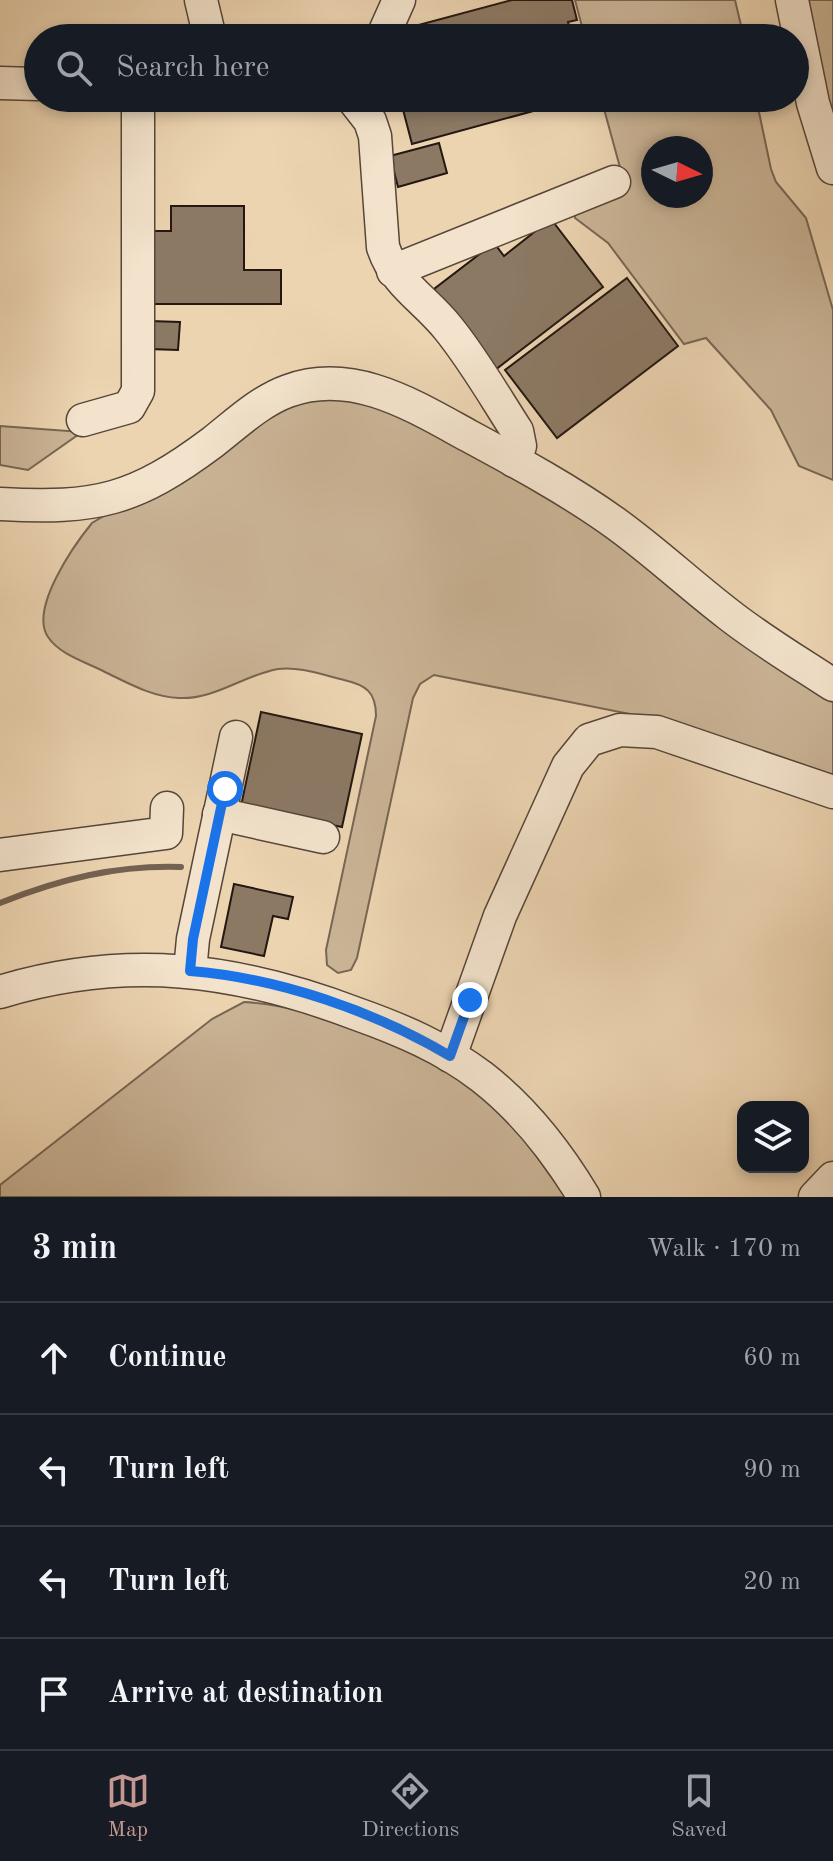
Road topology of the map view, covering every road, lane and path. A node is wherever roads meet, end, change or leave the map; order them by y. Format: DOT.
graph roads {
  1 [pos="201,0"];
  2 [pos="399,0"];
  3 [pos="792,0"];
  4 [pos="207,24"];
  5 [pos="388,24"];
  6 [pos="797,24"];
  7 [pos="0,83"];
  8 [pos="809,83"];
  9 [pos="24,84"];
  10 [pos="138,112"];
  11 [pos="363,112"];
  12 [pos="833,168"];
  13 [pos="614,182"];
  14 [pos="393,271"];
  15 [pos="83,420"];
  16 [pos="514,461"];
  17 [pos="0,504"];
  18 [pos="833,685"];
  19 [pos="236,737"];
  20 [pos="833,792"];
  21 [pos="167,808"];
  22 [pos="219,814"];
  23 [pos="323,837"];
  24 [pos="0,855"];
  25 [pos="190,971"];
  26 [pos="0,992"];
  27 [pos="450,1056"];
  28 [pos="833,1178"];
  29 [pos="584,1197"];
  30 [pos="815,1197"];
  1 -- 4 [label="street"];
  2 -- 5 [label="street"];
  3 -- 6 [label="street"];
  7 -- 9 [label="street"];
  8 -- 12 [label="street"];
  10 -- 15 [label="street"];
  11 -- 14 [label="street"];
  13 -- 14 [label="street"];
  14 -- 16 [label="street"];
  16 -- 17 [label="street"];
  16 -- 18 [label="street"];
  19 -- 22 [label="street"];
  20 -- 27 [label="street"];
  21 -- 24 [label="street"];
  22 -- 23 [label="street"];
  22 -- 25 [label="street"];
  25 -- 26 [label="street"];
  25 -- 27 [label="street"];
  27 -- 29 [label="street"];
  28 -- 30 [label="street"];
}
